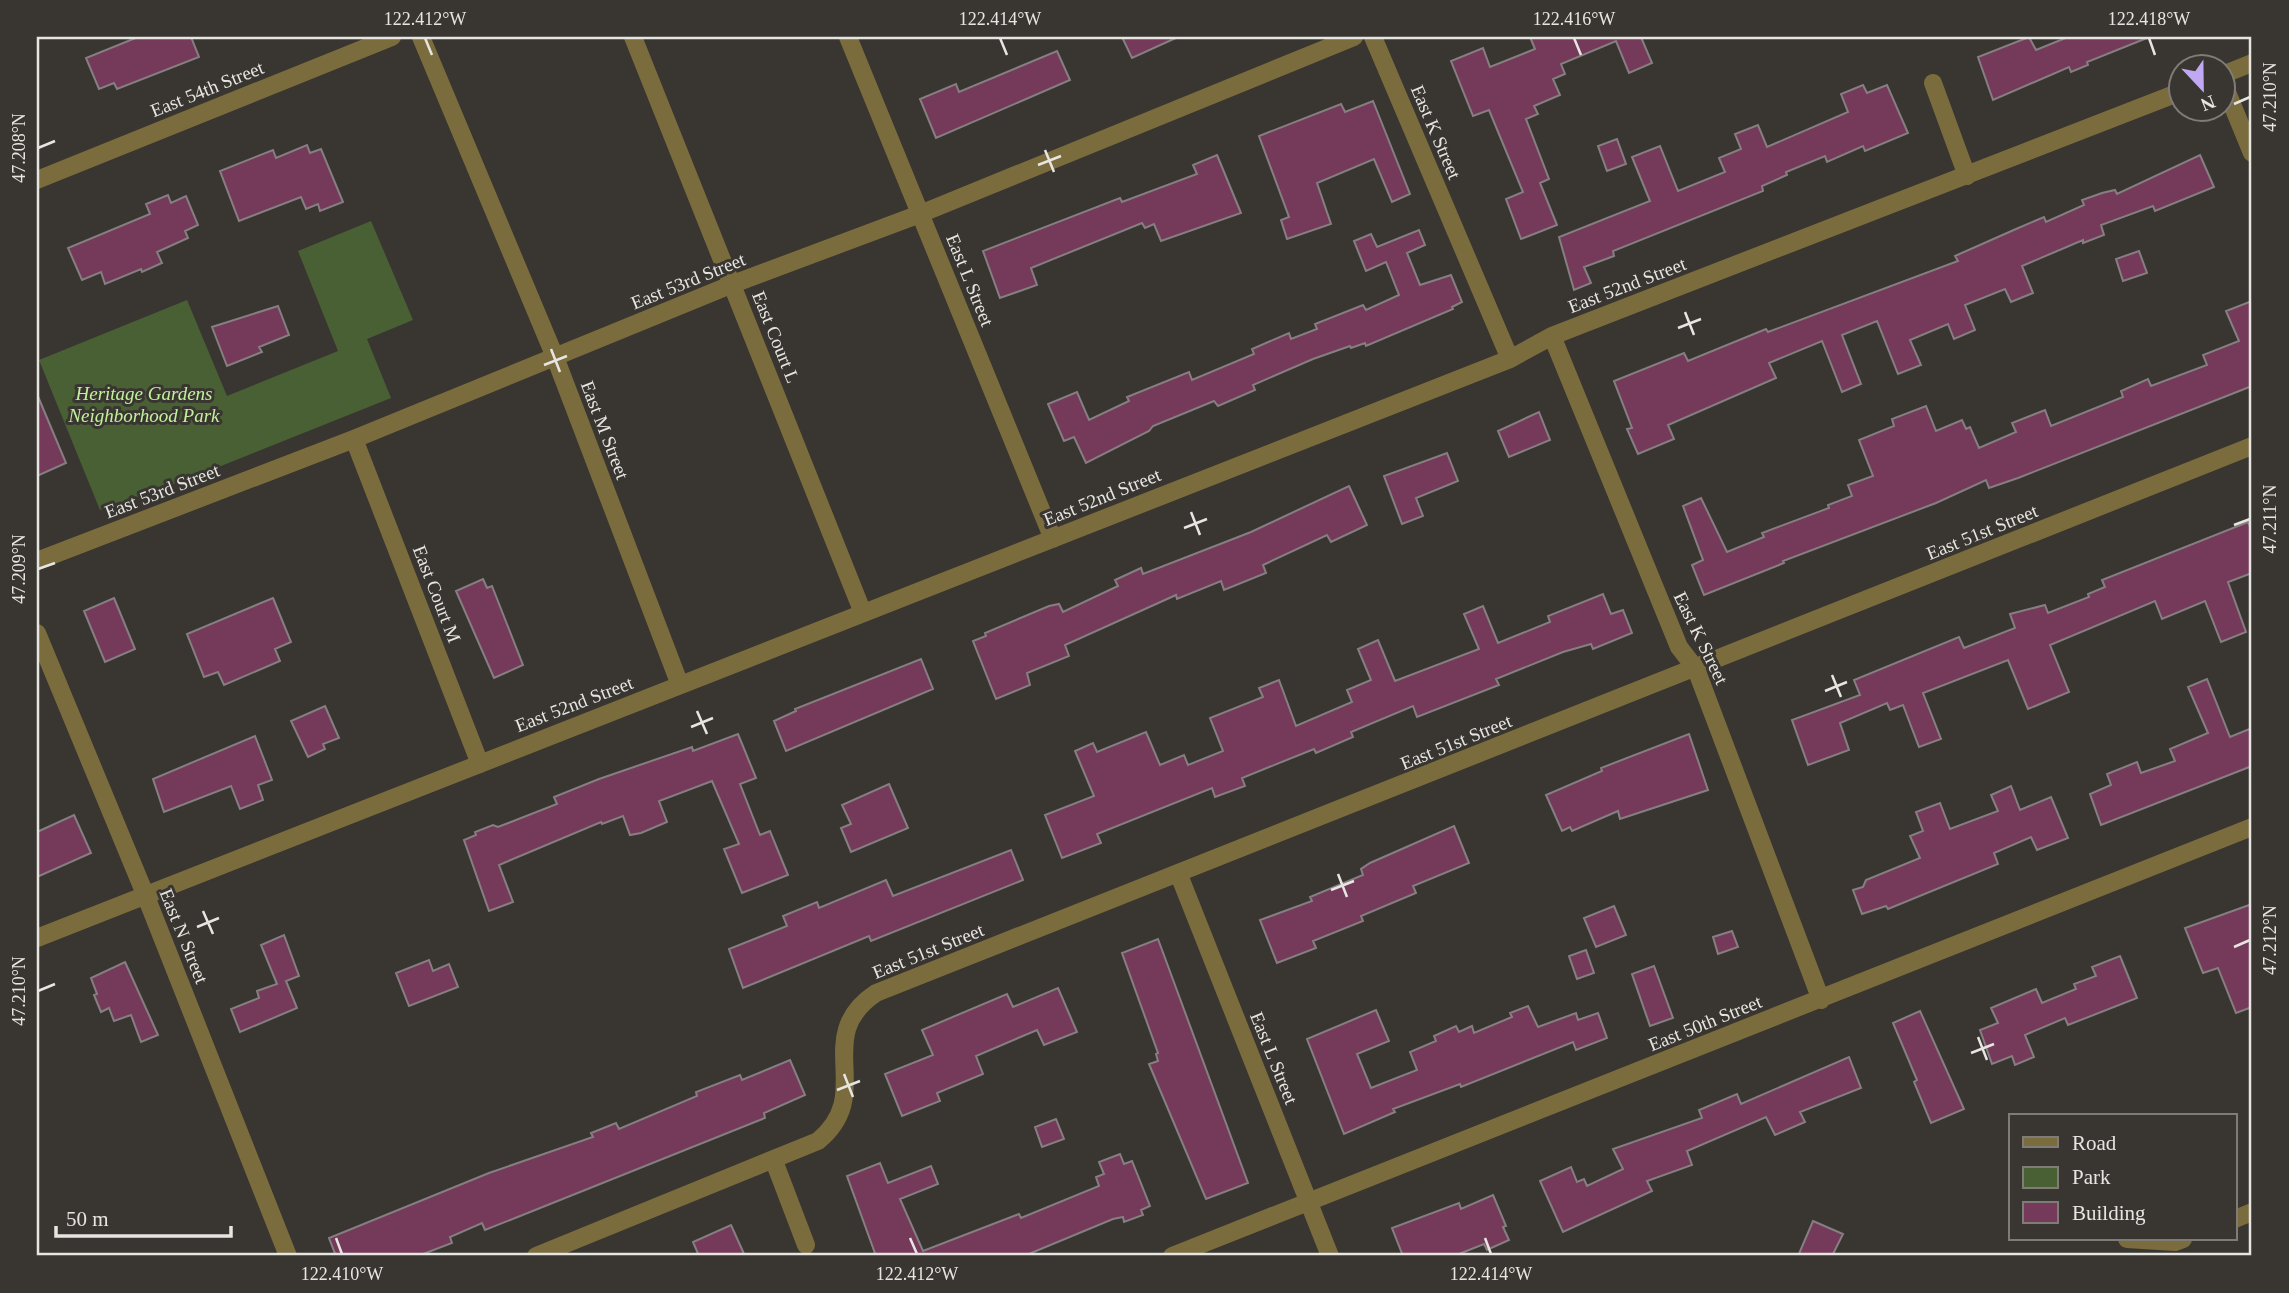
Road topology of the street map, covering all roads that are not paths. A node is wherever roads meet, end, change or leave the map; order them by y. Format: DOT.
graph roads {
  1 [pos="392,37"];
  2 [pos="421,37"];
  3 [pos="633,37"];
  4 [pos="848,37"];
  5 [pos="1354,37"];
  6 [pos="1373,37"];
  7 [pos="2252,63"];
  8 [pos="2236,71"];
  9 [pos="1933,83"];
  10 [pos="2166,98"];
  11 [pos="2236,113"];
  12 [pos="2252,153"];
  13 [pos="1967,176"];
  14 [pos="37,180"];
  15 [pos="920,214"];
  16 [pos="733,284"];
  17 [pos="1552,336"];
  18 [pos="555,358"];
  19 [pos="1510,359"];
  20 [pos="354,439"];
  21 [pos="2252,446"];
  22 [pos="1052,539"];
  23 [pos="37,561"];
  24 [pos="863,613"];
  25 [pos="37,633"];
  26 [pos="1696,670"];
  27 [pos="680,685"];
  28 [pos="480,764"];
  29 [pos="2252,827"];
  30 [pos="1179,875"];
  31 [pos="145,894"];
  32 [pos="37,938"];
  33 [pos="1821,1000"];
  34 [pos="774,1161"];
  35 [pos="1309,1202"];
  36 [pos="2143,1240"];
  37 [pos="2180,1240"];
  38 [pos="806,1245"];
  39 [pos="288,1256"];
  40 [pos="536,1256"];
  41 [pos="1172,1256"];
  42 [pos="1331,1256"];
  1 -- 14 [label="street, East 54th Street"];
  2 -- 18 [label="street, East M Street"];
  3 -- 16 [label="street, East Court L"];
  4 -- 15 [label="street, East L Street"];
  5 -- 15 [label="street, East 53rd Street"];
  6 -- 19 [label="street, East K Street"];
  7 -- 8 [label="street"];
  9 -- 13 [label="street"];
  10 -- 13 [label="street, East 52nd Street"];
  11 -- 12 [label="street"];
  13 -- 17 [label="street, East 52nd Street"];
  15 -- 16 [label="street, East 53rd Street"];
  15 -- 22 [label="street, East L Street"];
  16 -- 18 [label="street, East 53rd Street"];
  16 -- 24 [label="street, East Court L"];
  17 -- 19 [label="street, East 52nd Street"];
  17 -- 26 [label="street, East K Street"];
  18 -- 20 [label="street, East 53rd Street"];
  18 -- 27 [label="street, East M Street"];
  19 -- 22 [label="street, East 52nd Street"];
  20 -- 23 [label="street, East 53rd Street"];
  20 -- 28 [label="street, East Court M"];
  21 -- 26 [label="street, East 51st Street"];
  22 -- 24 [label="street, East 52nd Street"];
  24 -- 27 [label="street, East 52nd Street"];
  25 -- 31 [label="street, East N Street"];
  26 -- 30 [label="street, East 51st Street"];
  26 -- 33 [label="street, East K Street"];
  27 -- 28 [label="street, East 52nd Street"];
  28 -- 31 [label="street, East 52nd Street"];
  29 -- 33 [label="street, East 50th Street"];
  30 -- 34 [label="street, East 51st Street"];
  30 -- 35 [label="street, East L Street"];
  31 -- 32 [label="street, East 52nd Street"];
  31 -- 39 [label="street, East N Street"];
  33 -- 35 [label="street, East 50th Street"];
  34 -- 38 [label="street"];
  34 -- 40 [label="street, East 51st Street"];
  35 -- 41 [label="street, East 50th Street"];
  35 -- 42 [label="street, East L Street"];
  36 -- 37 [label="street"];
}
